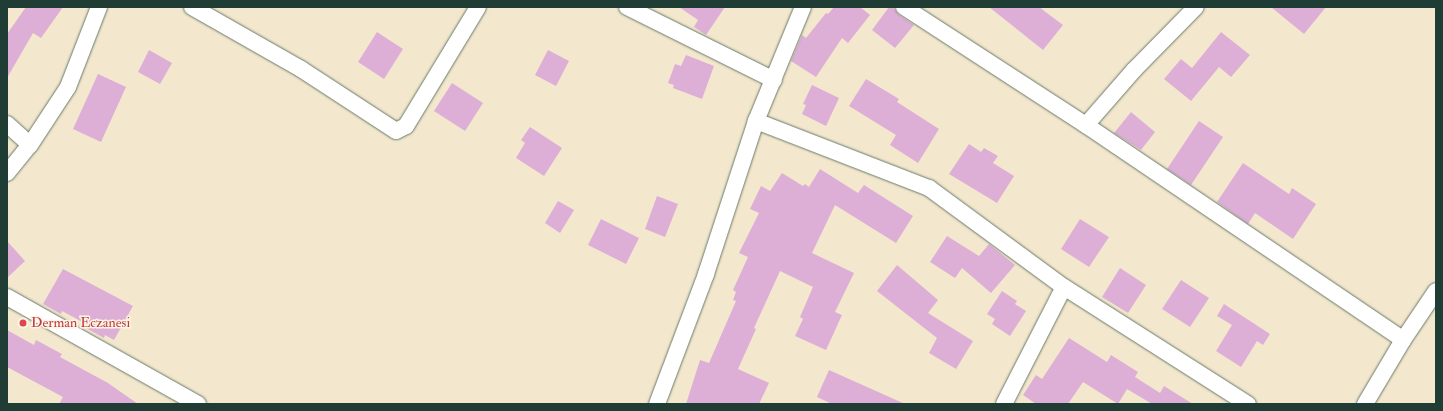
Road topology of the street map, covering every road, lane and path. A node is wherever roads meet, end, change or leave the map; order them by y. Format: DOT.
graph roads {
  1 [pos="99,7"];
  2 [pos="192,7"];
  3 [pos="478,7"];
  4 [pos="627,7"];
  5 [pos="803,7"];
  6 [pos="904,7"];
  7 [pos="1196,7"];
  8 [pos="774,80"];
  9 [pos="756,120"];
  10 [pos="7,124"];
  11 [pos="1086,125"];
  12 [pos="30,145"];
  13 [pos="7,173"];
  14 [pos="1064,287"];
  15 [pos="1436,290"];
  16 [pos="7,297"];
  17 [pos="1402,340"];
  18 [pos="198,404"];
  19 [pos="657,404"];
  20 [pos="1004,404"];
  21 [pos="1248,404"];
  22 [pos="1365,404"];
  1 -- 12 [label="street"];
  2 -- 3 [label="street"];
  4 -- 8 [label="street"];
  5 -- 8 [label="street"];
  6 -- 11 [label="street"];
  7 -- 11 [label="street"];
  8 -- 9 [label="street"];
  9 -- 14 [label="street"];
  9 -- 19 [label="street"];
  10 -- 12 [label="street"];
  11 -- 17 [label="street"];
  12 -- 13 [label="street"];
  14 -- 20 [label="street"];
  14 -- 21 [label="street"];
  15 -- 17 [label="street"];
  16 -- 18 [label="street"];
  17 -- 22 [label="street"];
}
